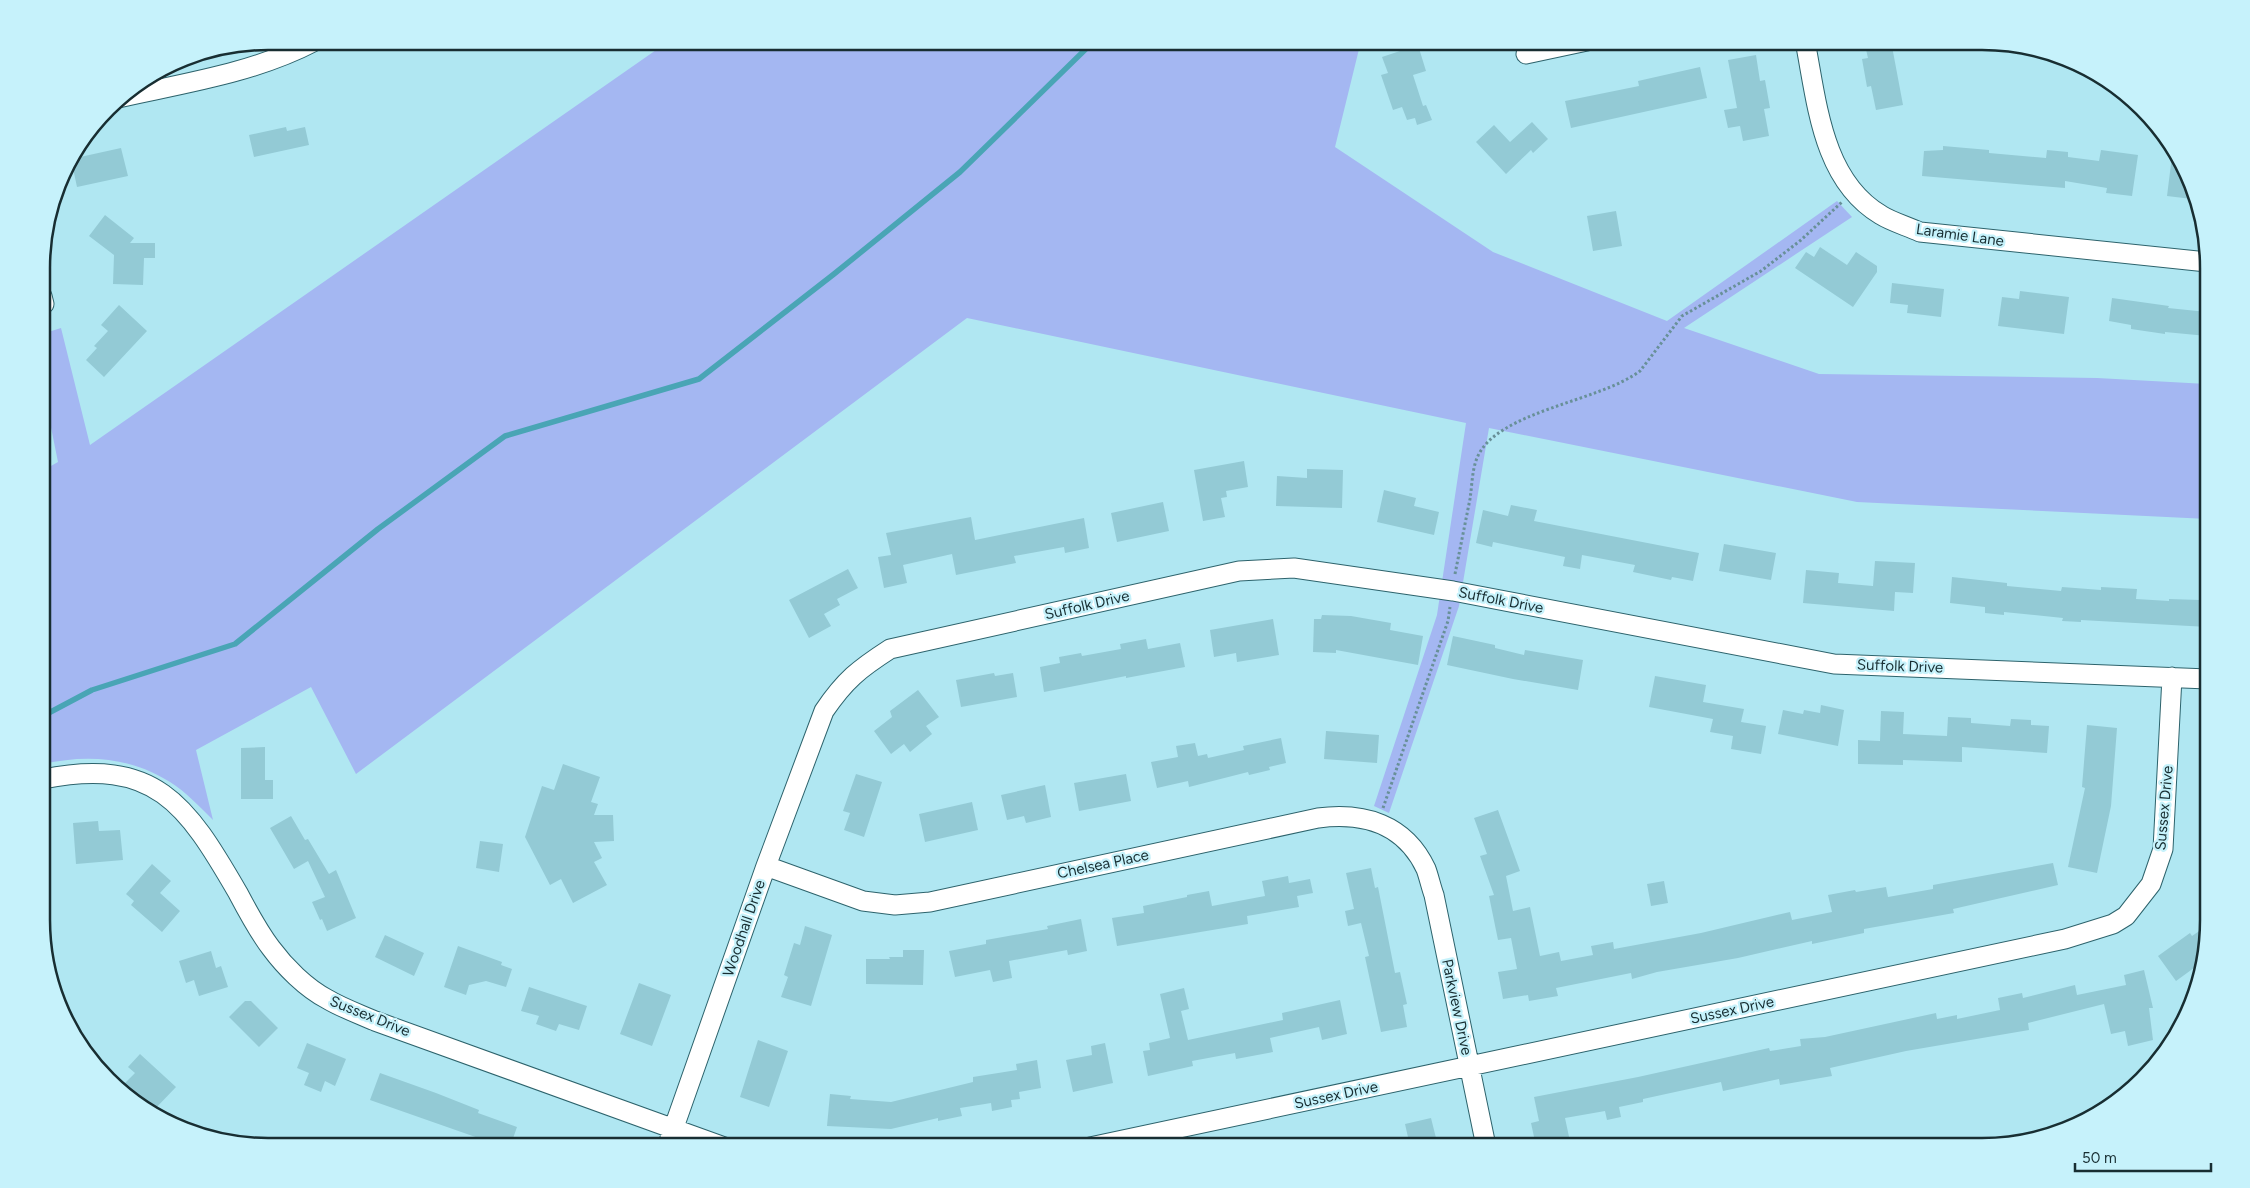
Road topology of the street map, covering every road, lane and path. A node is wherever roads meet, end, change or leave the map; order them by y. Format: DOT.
graph roads {
  1 [pos="298,50"];
  2 [pos="1545,50"];
  3 [pos="1807,50"];
  4 [pos="1526,54"];
  5 [pos="137,94"];
  6 [pos="1854,192"];
  7 [pos="2200,261"];
  8 [pos="1453,591"];
  9 [pos="2172,677"];
  10 [pos="2200,679"];
  11 [pos="824,711"];
  12 [pos="50,778"];
  13 [pos="1378,822"];
  14 [pos="766,866"];
  15 [pos="1426,869"];
  16 [pos="1470,1067"];
  17 [pos="674,1128"];
  18 [pos="670,1138"];
  19 [pos="700,1138"];
  20 [pos="1128,1138"];
  21 [pos="1484,1138"];
  1 -- 5 [label="street"];
  2 -- 4 [label="street"];
  3 -- 6 [label="street, Laramie Lane"];
  6 -- 7 [label="street, Laramie Lane"];
  6 -- 8 [label="path"];
  8 -- 9 [label="street, Suffolk Drive"];
  8 -- 11 [label="street, Suffolk Drive"];
  8 -- 13 [label="path"];
  9 -- 10 [label="street, Suffolk Drive"];
  9 -- 16 [label="street, Sussex Drive"];
  11 -- 14 [label="street, Woodhall Drive"];
  12 -- 17 [label="street, Sussex Drive"];
  13 -- 14 [label="street, Chelsea Place"];
  13 -- 15 [label="street, Chelsea Place"];
  14 -- 17 [label="street, Woodhall Drive"];
  15 -- 16 [label="street, Parkview Drive"];
  16 -- 20 [label="street, Sussex Drive"];
  16 -- 21 [label="street, Parkview Drive"];
  17 -- 18 [label="street, Woodhall Drive"];
  17 -- 19 [label="street, Sussex Drive"];
}
